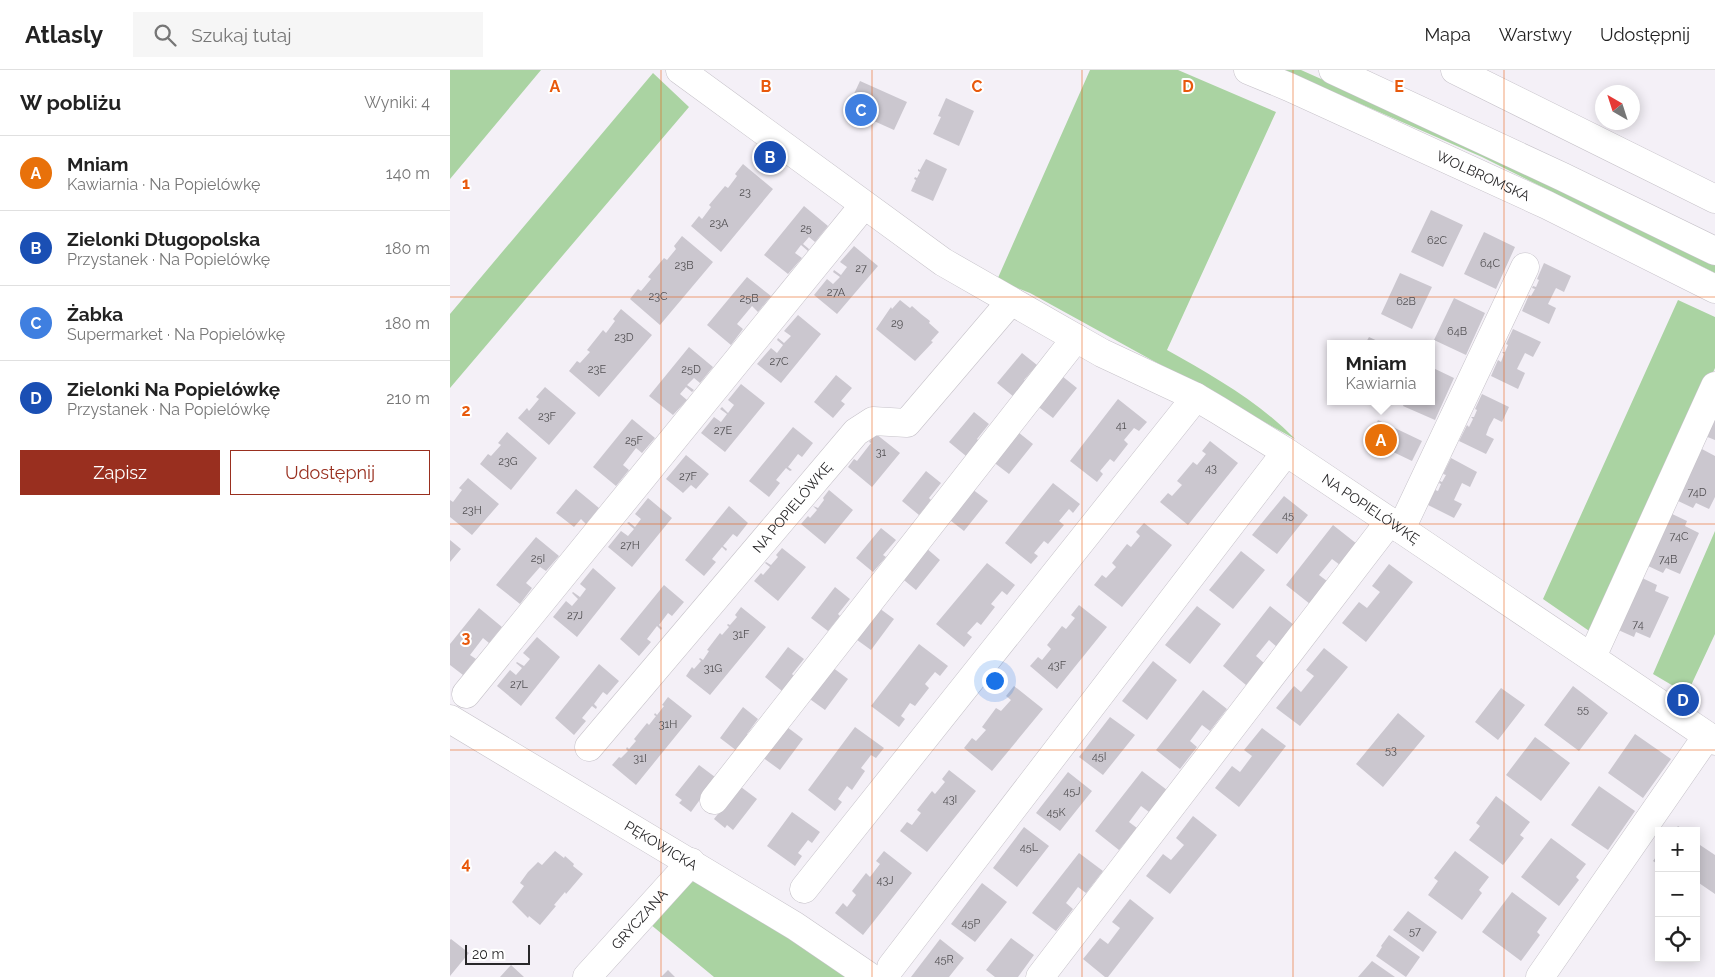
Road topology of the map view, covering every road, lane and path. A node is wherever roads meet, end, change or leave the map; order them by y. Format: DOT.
graph roads {
  1 [pos="680,70"];
  2 [pos="1248,70"];
  3 [pos="1333,70"];
  4 [pos="1455,70"];
  5 [pos="1715,199"];
  6 [pos="864,205"];
  7 [pos="1715,251"];
  8 [pos="1525,267"];
  9 [pos="1715,289"];
  10 [pos="1011,301"];
  11 [pos="1076,338"];
  12 [pos="1715,386"];
  13 [pos="1196,397"];
  14 [pos="1286,452"];
  15 [pos="1396,525"];
  16 [pos="1592,657"];
  17 [pos="466,694"];
  18 [pos="450,719"];
  19 [pos="1711,739"];
  20 [pos="589,747"];
  21 [pos="714,800"];
  22 [pos="691,862"];
  23 [pos="804,889"];
  24 [pos="880,972"];
  25 [pos="587,977"];
  26 [pos="1040,977"];
  27 [pos="1540,977"];
  1 -- 6 [label="street, NA POPIELÓWKĘ"];
  2 -- 9 [label="street, WOLBROMSKA"];
  3 -- 7 [label="street"];
  4 -- 5 [label="street"];
  6 -- 10 [label="street, NA POPIELÓWKĘ"];
  6 -- 17 [label="street"];
  8 -- 15 [label="street"];
  10 -- 11 [label="street, NA POPIELÓWKĘ"];
  10 -- 20 [label="street, NA POPIELÓWKĘ"];
  11 -- 13 [label="street, NA POPIELÓWKĘ"];
  11 -- 21 [label="street"];
  12 -- 16 [label="street"];
  13 -- 14 [label="street, NA POPIELÓWKĘ"];
  13 -- 23 [label="street"];
  14 -- 15 [label="street, NA POPIELÓWKĘ"];
  14 -- 24 [label="street"];
  15 -- 16 [label="street, NA POPIELÓWKĘ"];
  15 -- 26 [label="street"];
  16 -- 19 [label="street, NA POPIELÓWKĘ"];
  18 -- 22 [label="street, PĘKOWICKA"];
  19 -- 27 [label="street"];
  22 -- 24 [label="street, PĘKOWICKA"];
  22 -- 25 [label="street, GRYCZANA"];
}
